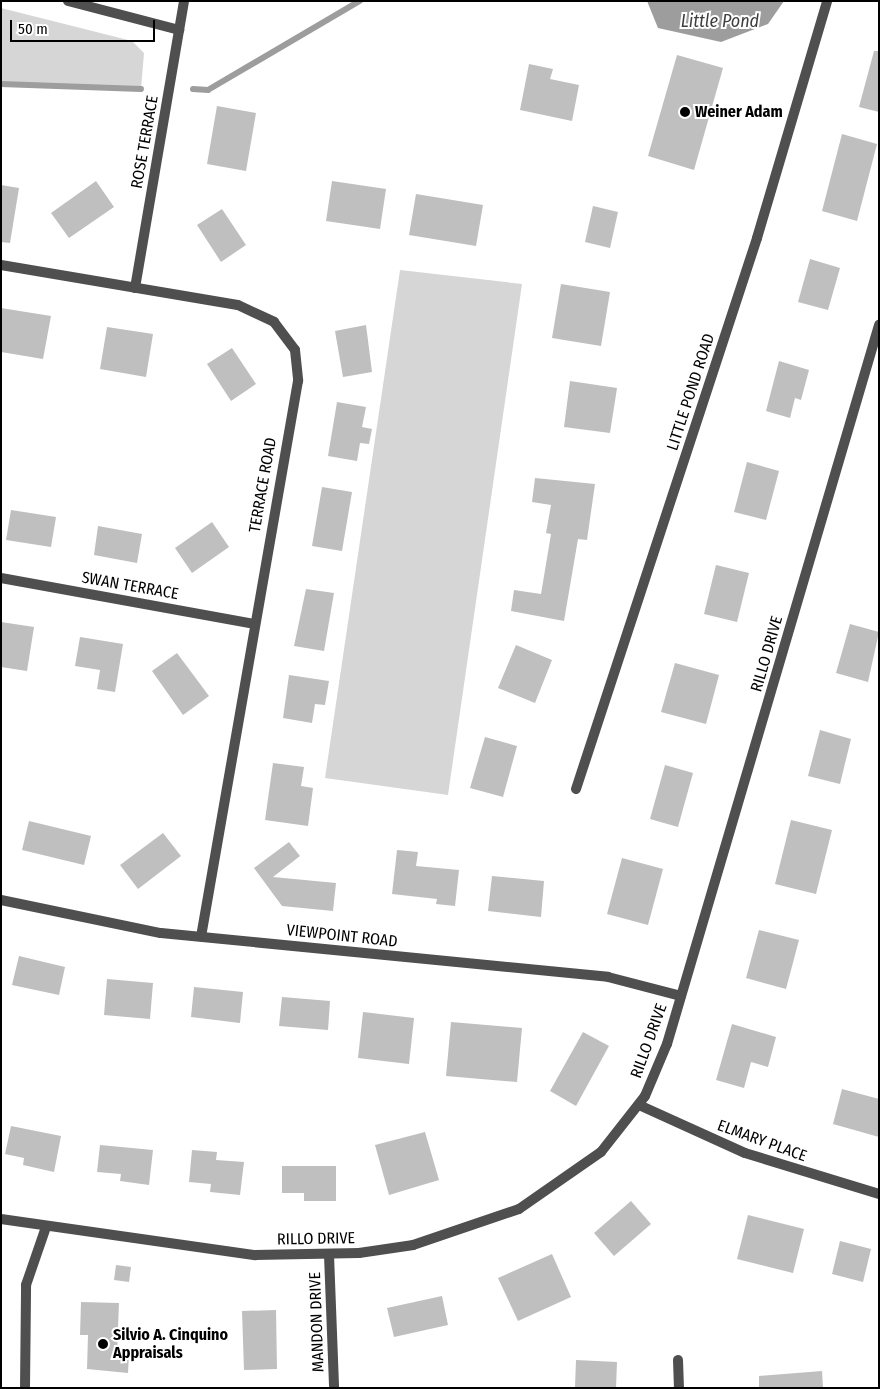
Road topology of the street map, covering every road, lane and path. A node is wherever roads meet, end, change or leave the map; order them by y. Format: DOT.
graph roads {
  1 [pos="68,1"];
  2 [pos="184,1"];
  3 [pos="827,1"];
  4 [pos="179,30"];
  5 [pos="1,265"];
  6 [pos="136,288"];
  7 [pos="879,325"];
  8 [pos="1,578"];
  9 [pos="254,624"];
  10 [pos="576,789"];
  11 [pos="1,900"];
  12 [pos="201,937"];
  13 [pos="681,996"];
  14 [pos="639,1105"];
  15 [pos="879,1194"];
  16 [pos="1,1219"];
  17 [pos="46,1227"];
  18 [pos="329,1255"];
  19 [pos="678,1360"];
  20 [pos="24,1388"];
  21 [pos="334,1388"];
  22 [pos="678,1388"];
  1 -- 4 [label="street"];
  2 -- 4 [label="street, ROSE TERRACE"];
  3 -- 10 [label="street, LITTLE POND ROAD"];
  4 -- 6 [label="street, ROSE TERRACE"];
  5 -- 6 [label="street, TERRACE ROAD"];
  6 -- 9 [label="street, TERRACE ROAD"];
  7 -- 13 [label="street, RILLO DRIVE"];
  8 -- 9 [label="street, SWAN TERRACE"];
  9 -- 12 [label="street, TERRACE ROAD"];
  11 -- 12 [label="street, VIEWPOINT ROAD"];
  12 -- 13 [label="street, VIEWPOINT ROAD"];
  13 -- 14 [label="street, RILLO DRIVE"];
  14 -- 15 [label="street, ELMARY PLACE"];
  14 -- 18 [label="street, RILLO DRIVE"];
  16 -- 17 [label="street, RILLO DRIVE"];
  17 -- 18 [label="street, RILLO DRIVE"];
  17 -- 20 [label="street"];
  18 -- 21 [label="street, MANDON DRIVE"];
  19 -- 22 [label="street"];
}
